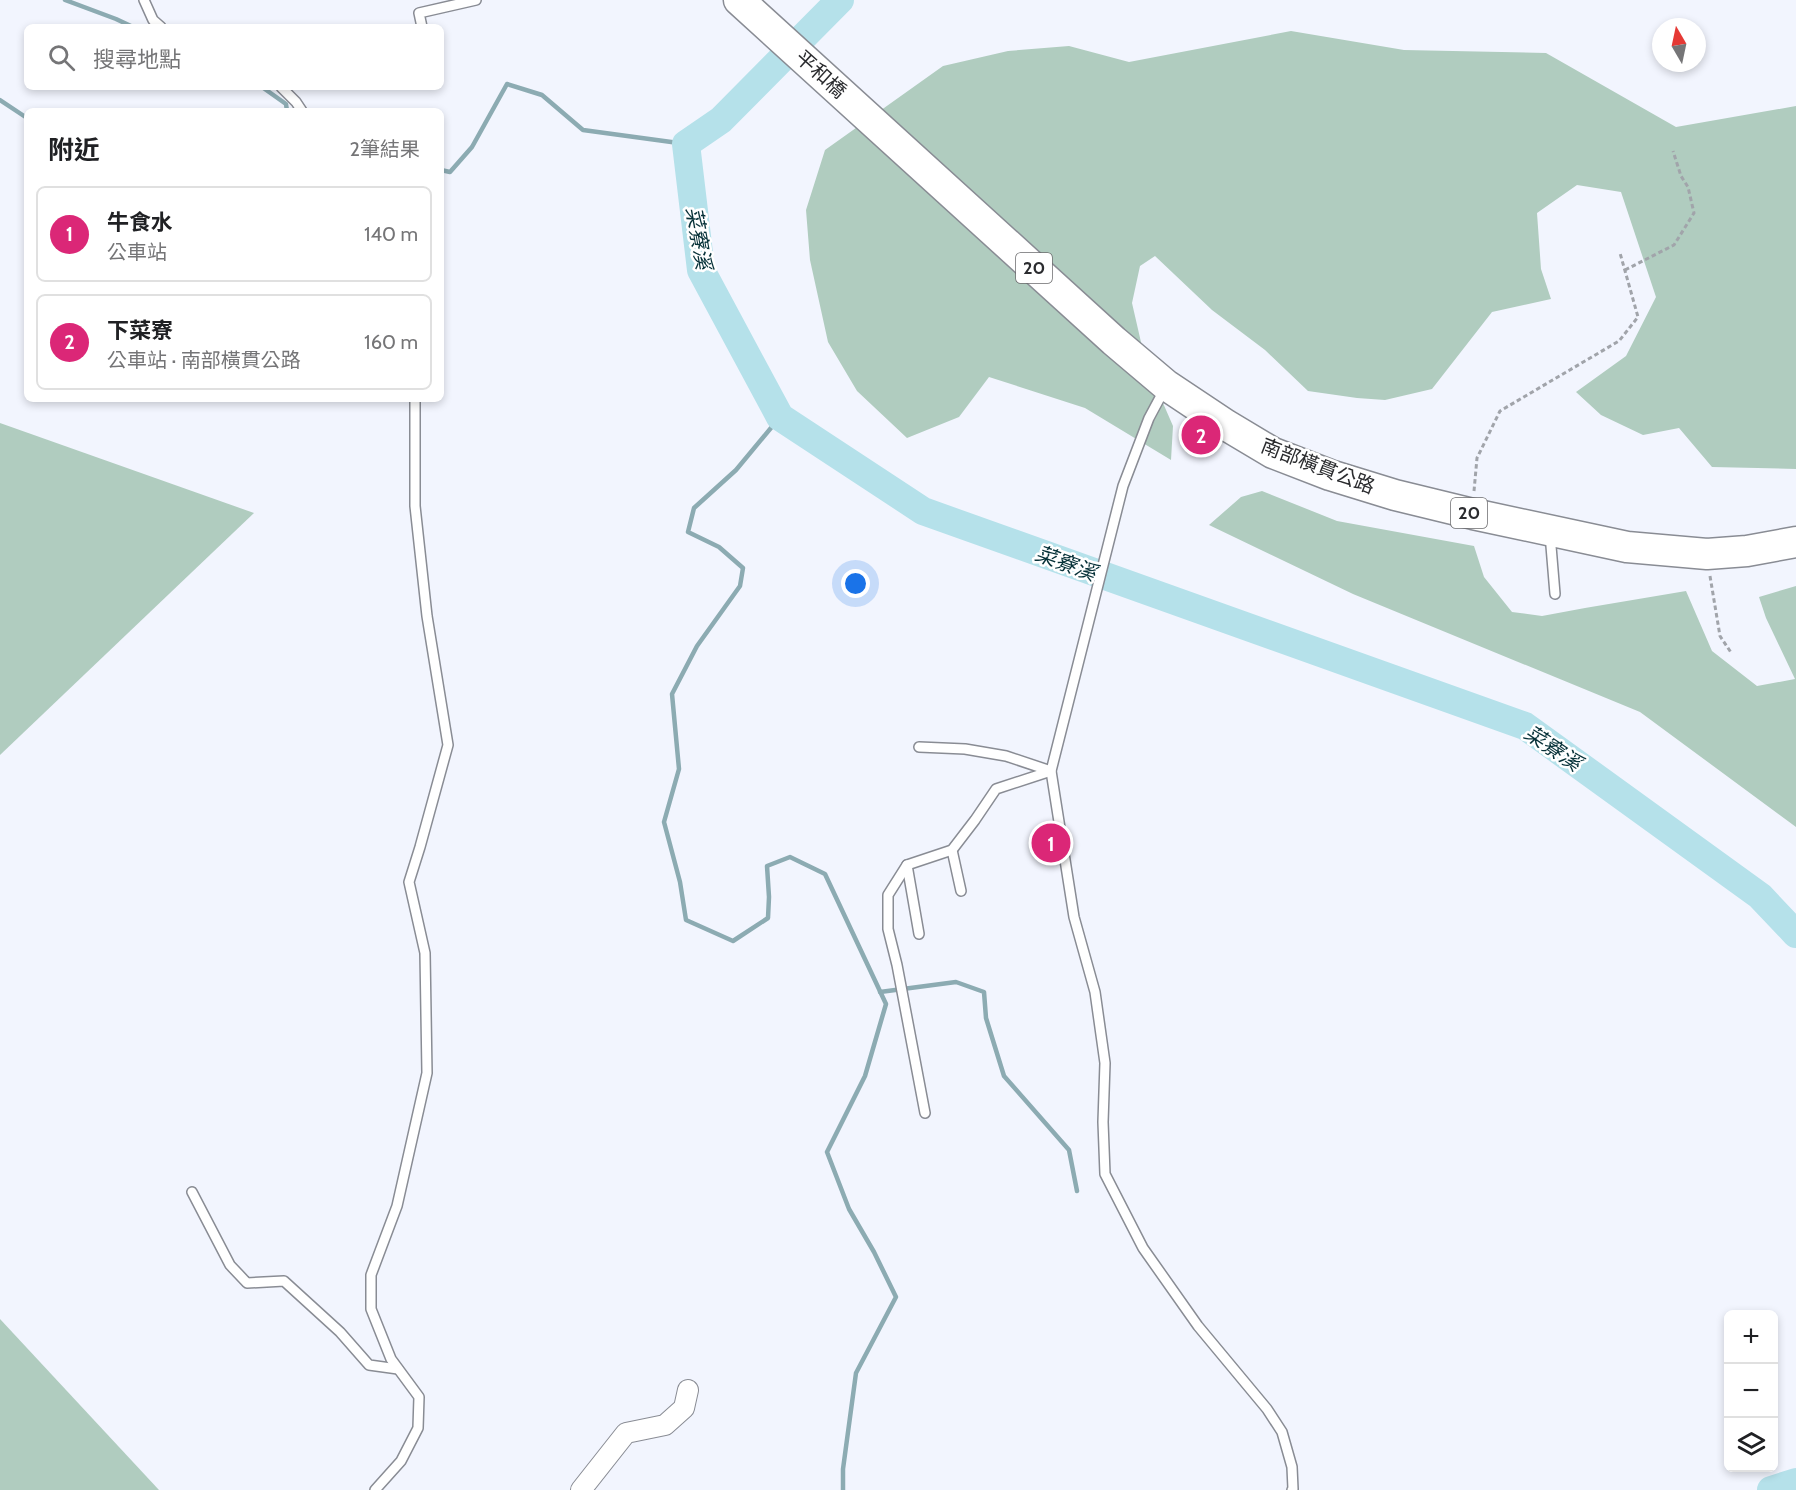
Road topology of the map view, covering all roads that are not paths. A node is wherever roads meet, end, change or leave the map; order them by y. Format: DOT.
graph roads {
  1 [pos="144,0"];
  2 [pos="476,0"];
  3 [pos="739,0"];
  4 [pos="158,24"];
  5 [pos="421,24"];
  6 [pos="283,90"];
  7 [pos="300,108"];
  8 [pos="903,149"];
  9 [pos="1166,385"];
  10 [pos="415,402"];
  11 [pos="1550,531"];
  12 [pos="1796,542"];
  13 [pos="1555,594"];
  14 [pos="919,747"];
  15 [pos="1051,771"];
  16 [pos="952,850"];
  17 [pos="907,865"];
  18 [pos="962,891"];
  19 [pos="919,934"];
  20 [pos="925,1113"];
  21 [pos="192,1192"];
  22 [pos="398,1369"];
  23 [pos="688,1390"];
  24 [pos="375,1490"];
  25 [pos="581,1490"];
  26 [pos="1292,1490"];
  1 -- 4 [label="lane"];
  2 -- 5 [label="lane"];
  3 -- 8 [label="main road, 平和橋 / 20"];
  6 -- 7 [label="lane"];
  8 -- 9 [label="main road, 南部橫貫公路 / 20"];
  9 -- 11 [label="main road, 南部橫貫公路 / 20"];
  9 -- 15 [label="lane"];
  10 -- 22 [label="lane"];
  11 -- 12 [label="main road, 南部橫貫公路 / 20"];
  11 -- 13 [label="lane"];
  14 -- 15 [label="lane"];
  15 -- 16 [label="lane"];
  15 -- 26 [label="lane"];
  16 -- 17 [label="lane"];
  16 -- 18 [label="lane"];
  17 -- 19 [label="lane"];
  17 -- 20 [label="lane"];
  21 -- 22 [label="lane"];
  22 -- 24 [label="lane"];
  23 -- 25 [label="street"];
}
